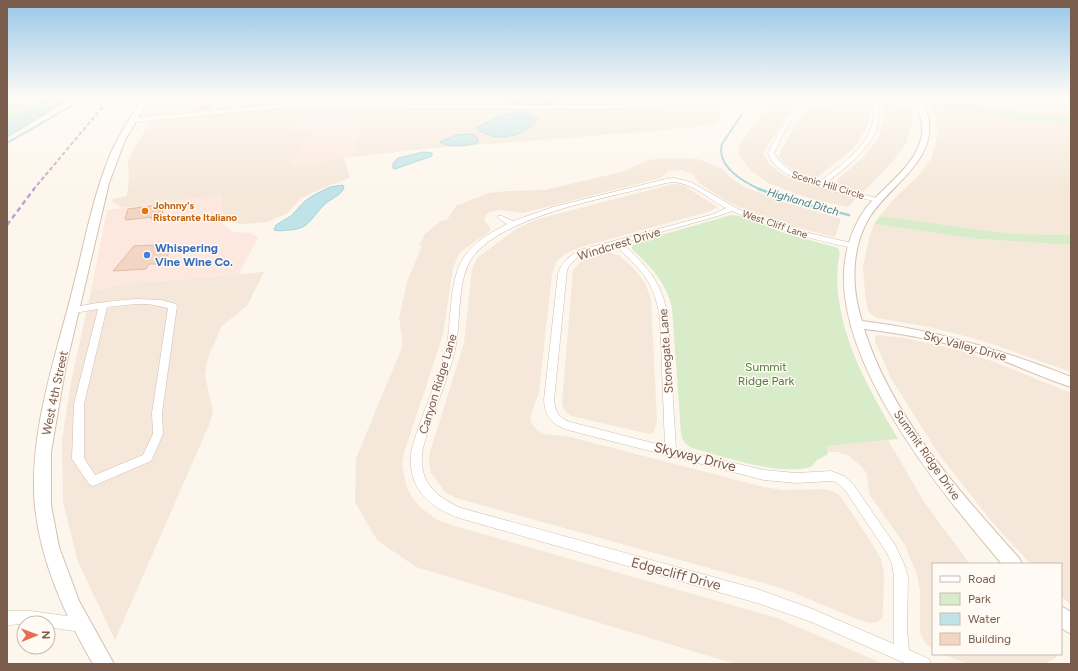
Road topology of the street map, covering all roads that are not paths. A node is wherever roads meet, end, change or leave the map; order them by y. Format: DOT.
graph roads {
  1 [pos="129,128"];
  2 [pos="786,128"];
  3 [pos="873,128"];
  4 [pos="925,128"];
  5 [pos="680,180"];
  6 [pos="821,184"];
  7 [pos="878,200"];
  8 [pos="732,208"];
  9 [pos="500,217"];
  10 [pos="512,224"];
  11 [pos="617,243"];
  12 [pos="853,246"];
  13 [pos="103,305"];
  14 [pos="74,310"];
  15 [pos="856,324"];
  16 [pos="1071,382"];
  17 [pos="553,419"];
  18 [pos="671,452"];
  19 [pos="427,493"];
  20 [pos="1012,563"];
  21 [pos="1062,616"];
  22 [pos="7,618"];
  23 [pos="81,625"];
  24 [pos="1071,625"];
  25 [pos="902,654"];
  26 [pos="104,664"];
  27 [pos="924,664"];
  1 -- 14 [label="street, West 4th Street"];
  2 -- 6 [label="street, Scenic Hill Circle"];
  3 -- 6 [label="street"];
  4 -- 7 [label="street, Summit Ridge Drive"];
  5 -- 8 [label="street, West Cliff Lane"];
  5 -- 10 [label="street, Canyon Ridge Lane"];
  6 -- 7 [label="street, Scenic Hill Circle"];
  7 -- 12 [label="street, Summit Ridge Drive"];
  8 -- 11 [label="street, Windcrest Drive"];
  8 -- 12 [label="street, West Cliff Lane"];
  9 -- 10 [label="street"];
  10 -- 19 [label="street, Canyon Ridge Lane"];
  11 -- 17 [label="street, Windcrest Drive"];
  11 -- 18 [label="street, Stonegate Lane"];
  12 -- 15 [label="street, Summit Ridge Drive"];
  13 -- 13 [label="street"];
  13 -- 14 [label="street"];
  14 -- 23 [label="street, West 4th Street"];
  15 -- 16 [label="street, Sky Valley Drive"];
  15 -- 20 [label="street, Summit Ridge Drive"];
  17 -- 18 [label="street, Skyway Drive"];
  18 -- 25 [label="street, Skyway Drive"];
  19 -- 25 [label="street, Edgecliff Drive"];
  21 -- 24 [label="street"];
  22 -- 23 [label="street"];
  23 -- 26 [label="street, West 4th Street"];
  25 -- 27 [label="street, Edgecliff Drive"];
}
